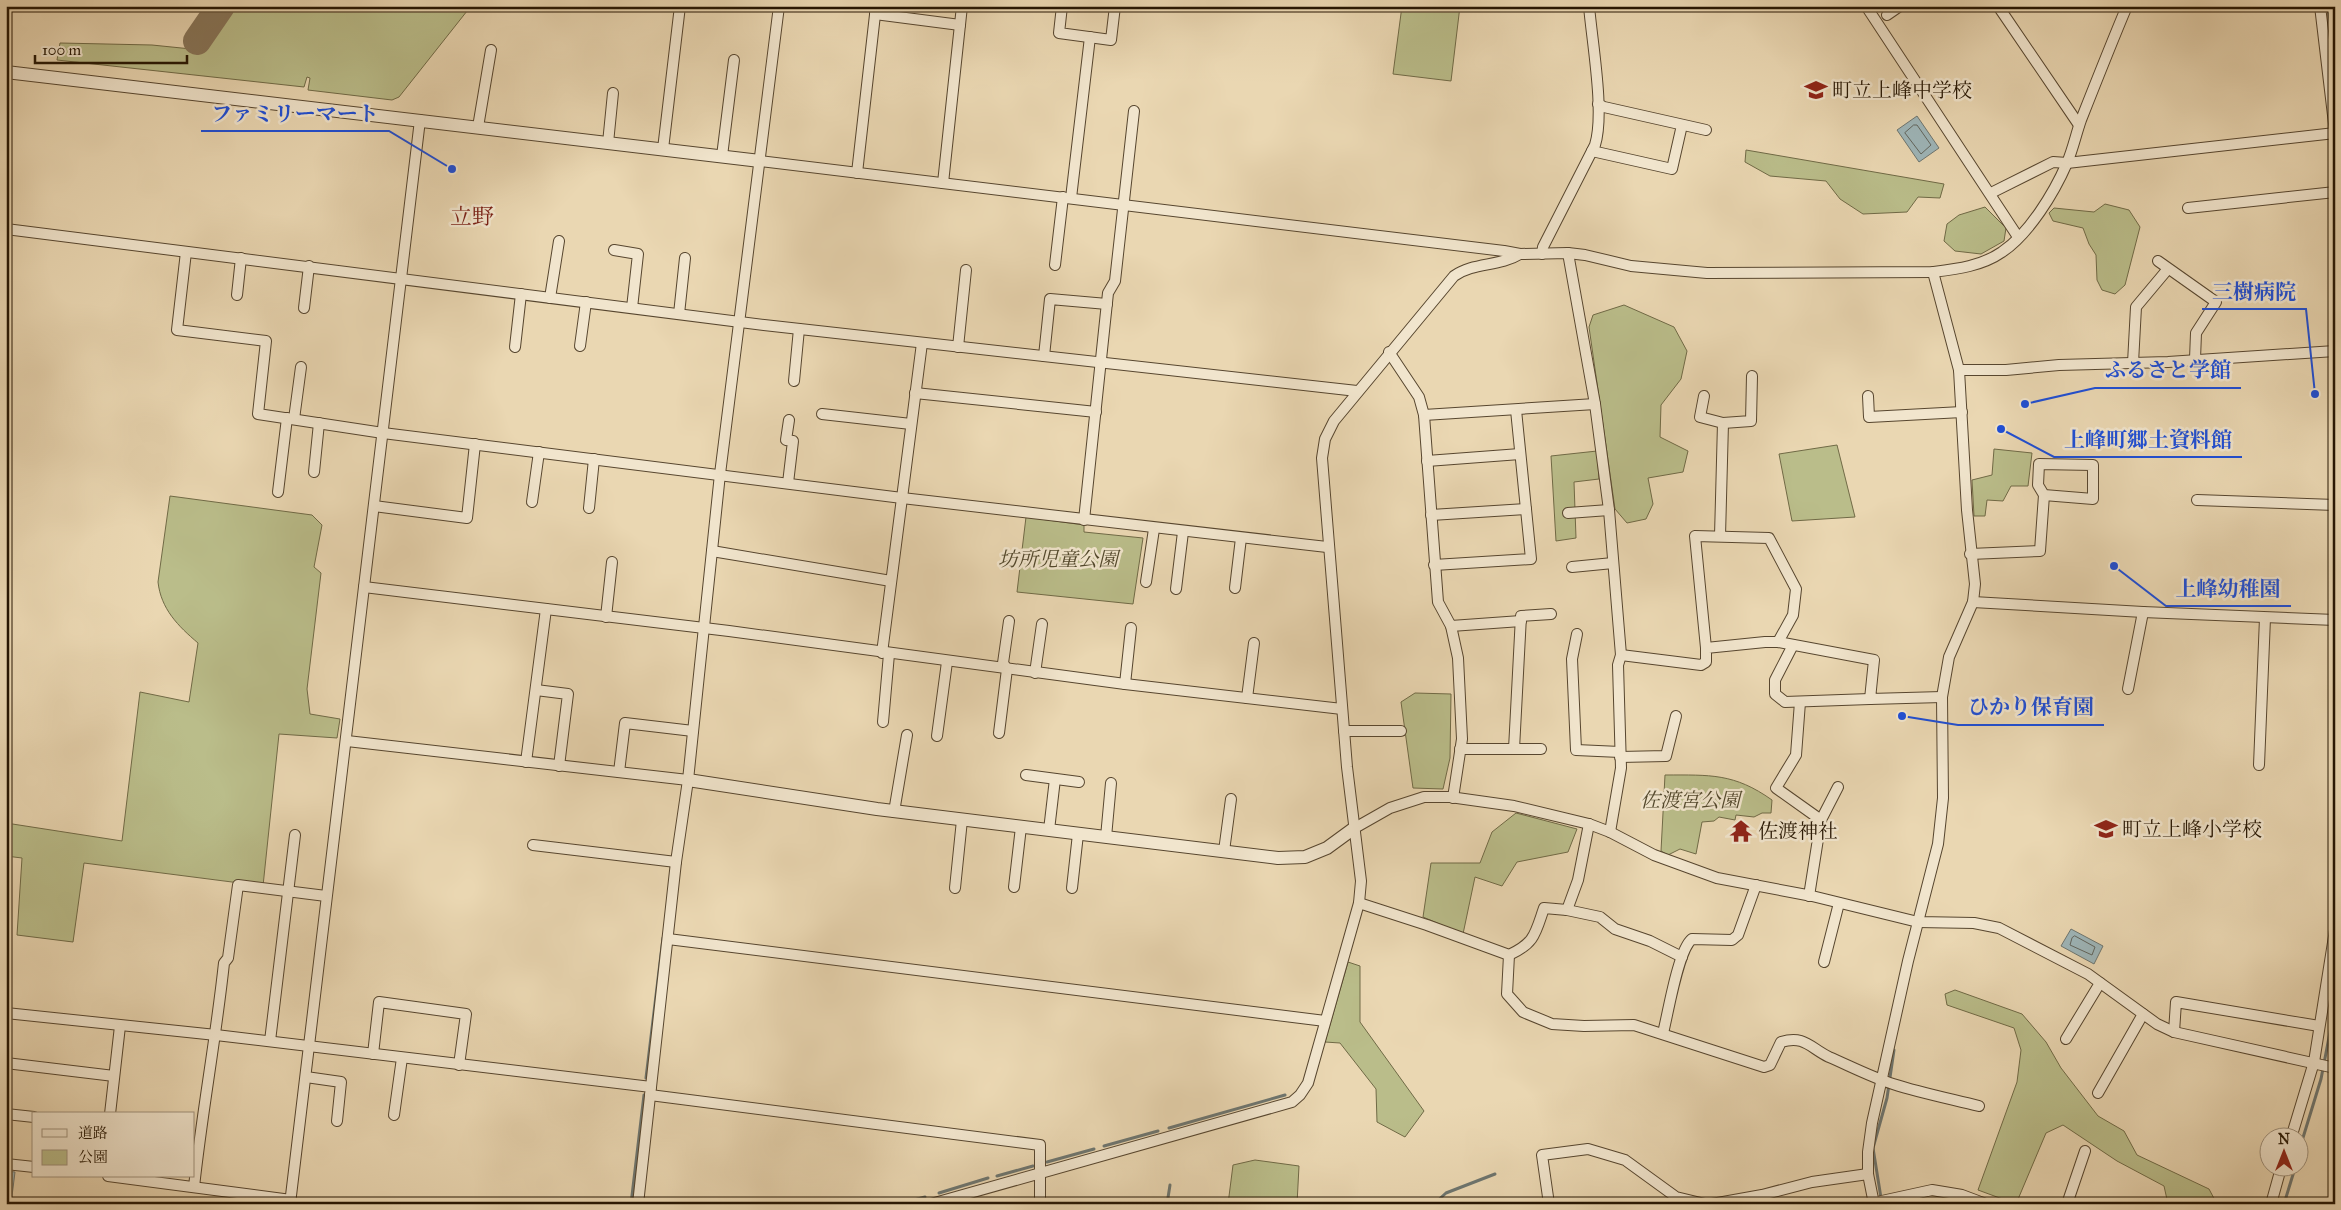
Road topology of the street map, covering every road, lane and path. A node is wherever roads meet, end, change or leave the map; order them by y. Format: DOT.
graph roads {
  1 [pos="680,6"];
  2 [pos="779,6"];
  3 [pos="962,6"];
  4 [pos="1062,6"];
  5 [pos="1115,6"];
  6 [pos="1589,6"];
  7 [pos="1866,6"];
  8 [pos="1900,6"];
  9 [pos="2127,6"];
  10 [pos="2320,6"];
  11 [pos="2001,7"];
  12 [pos="875,10"];
  13 [pos="1887,15"];
  14 [pos="960,25"];
  15 [pos="1090,37"];
  16 [pos="491,50"];
  17 [pos="734,60"];
  18 [pos="6,72"];
  19 [pos="613,93"];
  20 [pos="1598,104"];
  21 [pos="1134,111"];
  22 [pos="420,120"];
  23 [pos="1682,125"];
  24 [pos="2079,125"];
  25 [pos="478,127"];
  26 [pos="1706,130"];
  27 [pos="2335,132"];
  28 [pos="608,143"];
  29 [pos="662,149"];
  30 [pos="1592,151"];
  31 [pos="722,156"];
  32 [pos="760,161"];
  33 [pos="2067,163"];
  34 [pos="857,172"];
  35 [pos="942,183"];
  36 [pos="2335,192"];
  37 [pos="1991,193"];
  38 [pos="1067,198"];
  39 [pos="1122,204"];
  40 [pos="2188,208"];
  41 [pos="6,229"];
  42 [pos="2018,237"];
  43 [pos="559,241"];
  44 [pos="614,250"];
  45 [pos="186,252"];
  46 [pos="1568,253"];
  47 [pos="1520,254"];
  48 [pos="1542,254"];
  49 [pos="241,258"];
  50 [pos="685,258"];
  51 [pos="2158,261"];
  52 [pos="1055,265"];
  53 [pos="309,266"];
  54 [pos="966,270"];
  55 [pos="2167,270"];
  56 [pos="1933,272"];
  57 [pos="401,278"];
  58 [pos="237,294"];
  59 [pos="520,294"];
  60 [pos="550,298"];
  61 [pos="586,302"];
  62 [pos="1107,304"];
  63 [pos="304,308"];
  64 [pos="632,308"];
  65 [pos="679,314"];
  66 [pos="740,322"];
  67 [pos="799,329"];
  68 [pos="922,342"];
  69 [pos="580,346"];
  70 [pos="514,347"];
  71 [pos="958,347"];
  72 [pos="2335,351"];
  73 [pos="1389,352"];
  74 [pos="1044,356"];
  75 [pos="2195,359"];
  76 [pos="1101,362"];
  77 [pos="2133,363"];
  78 [pos="301,367"];
  79 [pos="1959,370"];
  80 [pos="1752,376"];
  81 [pos="794,380"];
  82 [pos="1357,391"];
  83 [pos="915,393"];
  84 [pos="1704,396"];
  85 [pos="1868,396"];
  86 [pos="1595,404"];
  87 [pos="1516,410"];
  88 [pos="1096,412"];
  89 [pos="1962,412"];
  90 [pos="822,414"];
  91 [pos="1424,415"];
  92 [pos="290,418"];
  93 [pos="789,420"];
  94 [pos="319,423"];
  95 [pos="1723,423"];
  96 [pos="911,424"];
  97 [pos="383,433"];
  98 [pos="475,444"];
  99 [pos="539,452"];
  100 [pos="1520,454"];
  101 [pos="594,459"];
  102 [pos="1427,461"];
  103 [pos="314,472"];
  104 [pos="720,474"];
  105 [pos="788,483"];
  106 [pos="278,492"];
  107 [pos="2044,495"];
  108 [pos="902,498"];
  109 [pos="2197,500"];
  110 [pos="532,502"];
  111 [pos="2335,505"];
  112 [pos="374,506"];
  113 [pos="589,508"];
  114 [pos="1526,509"];
  115 [pos="1609,510"];
  116 [pos="1568,513"];
  117 [pos="1431,515"];
  118 [pos="1084,520"];
  119 [pos="1154,529"];
  120 [pos="1183,532"];
  121 [pos="1720,536"];
  122 [pos="1241,538"];
  123 [pos="1328,547"];
  124 [pos="712,551"];
  125 [pos="1970,554"];
  126 [pos="612,562"];
  127 [pos="1613,563"];
  128 [pos="1434,565"];
  129 [pos="1572,567"];
  130 [pos="891,581"];
  131 [pos="1146,582"];
  132 [pos="364,587"];
  133 [pos="1235,588"];
  134 [pos="1176,589"];
  135 [pos="1973,602"];
  136 [pos="546,609"];
  137 [pos="2144,612"];
  138 [pos="1551,614"];
  139 [pos="606,616"];
  140 [pos="2265,618"];
  141 [pos="2335,620"];
  142 [pos="1009,621"];
  143 [pos="1521,621"];
  144 [pos="1042,624"];
  145 [pos="1451,626"];
  146 [pos="704,628"];
  147 [pos="1131,628"];
  148 [pos="1577,634"];
  149 [pos="1778,642"];
  150 [pos="1254,643"];
  151 [pos="1793,645"];
  152 [pos="1706,648"];
  153 [pos="886,654"];
  154 [pos="1621,655"];
  155 [pos="947,662"];
  156 [pos="1007,669"];
  157 [pos="1035,673"];
  158 [pos="1125,684"];
  159 [pos="2128,689"];
  160 [pos="536,690"];
  161 [pos="1942,697"];
  162 [pos="1247,698"];
  163 [pos="1870,699"];
  164 [pos="1800,702"];
  165 [pos="1342,709"];
  166 [pos="1676,716"];
  167 [pos="882,722"];
  168 [pos="693,731"];
  169 [pos="1344,731"];
  170 [pos="1401,731"];
  171 [pos="998,733"];
  172 [pos="907,735"];
  173 [pos="937,736"];
  174 [pos="347,741"];
  175 [pos="1460,749"];
  176 [pos="1514,749"];
  177 [pos="1541,749"];
  178 [pos="1620,754"];
  179 [pos="526,762"];
  180 [pos="2259,765"];
  181 [pos="559,766"];
  182 [pos="619,772"];
  183 [pos="1026,775"];
  184 [pos="1054,779"];
  185 [pos="688,780"];
  186 [pos="1079,782"];
  187 [pos="1111,784"];
  188 [pos="1838,786"];
  189 [pos="1231,798"];
  190 [pos="1453,798"];
  191 [pos="894,812"];
  192 [pos="962,820"];
  193 [pos="1821,820"];
  194 [pos="1590,824"];
  195 [pos="1021,827"];
  196 [pos="1353,829"];
  197 [pos="1049,830"];
  198 [pos="1610,832"];
  199 [pos="295,834"];
  200 [pos="1078,834"];
  201 [pos="1106,837"];
  202 [pos="533,845"];
  203 [pos="1224,851"];
  204 [pos="676,862"];
  205 [pos="1756,885"];
  206 [pos="1014,887"];
  207 [pos="955,888"];
  208 [pos="1072,888"];
  209 [pos="290,892"];
  210 [pos="326,896"];
  211 [pos="1809,896"];
  212 [pos="1359,903"];
  213 [pos="1839,903"];
  214 [pos="1568,910"];
  215 [pos="1918,922"];
  216 [pos="2335,930"];
  217 [pos="668,939"];
  218 [pos="1509,955"];
  219 [pos="1682,958"];
  220 [pos="1824,962"];
  221 [pos="2100,983"];
  222 [pos="6,1013"];
  223 [pos="2143,1014"];
  224 [pos="1325,1021"];
  225 [pos="120,1026"];
  226 [pos="2319,1026"];
  227 [pos="2174,1032"];
  228 [pos="1663,1033"];
  229 [pos="216,1035"];
  230 [pos="2066,1040"];
  231 [pos="270,1042"];
  232 [pos="310,1046"];
  233 [pos="373,1054"];
  234 [pos="402,1058"];
  235 [pos="2314,1062"];
  236 [pos="6,1063"];
  237 [pos="459,1066"];
  238 [pos="2332,1067"];
  239 [pos="114,1076"];
  240 [pos="306,1077"];
  241 [pos="1881,1079"];
  242 [pos="650,1091"];
  243 [pos="2098,1093"];
  244 [pos="1979,1106"];
  245 [pos="110,1112"];
  246 [pos="6,1114"];
  247 [pos="394,1115"];
  248 [pos="32,1117"];
  249 [pos="337,1120"];
  250 [pos="2294,1128"];
  251 [pos="2085,1151"];
  252 [pos="6,1164"];
  253 [pos="32,1168"];
  254 [pos="1039,1174"];
  255 [pos="1868,1174"];
  256 [pos="124,1178"];
  257 [pos="2279,1178"];
  258 [pos="194,1187"];
  259 [pos="253,1200"];
  260 [pos="291,1202"];
  261 [pos="1872,1203"];
  262 [pos="638,1204"];
  263 [pos="931,1204"];
  264 [pos="1040,1204"];
  265 [pos="1549,1204"];
  266 [pos="1705,1204"];
  267 [pos="1712,1204"];
  268 [pos="1986,1204"];
  269 [pos="2067,1204"];
  270 [pos="2270,1204"];
  1 -- 29 [label="street"];
  2 -- 32 [label="street"];
  3 -- 14 [label="street"];
  4 -- 15 [label="street"];
  5 -- 15 [label="street"];
  6 -- 20 [label="street"];
  7 -- 37 [label="street"];
  8 -- 13 [label="street"];
  9 -- 24 [label="street"];
  10 -- 27 [label="street"];
  11 -- 24 [label="street"];
  12 -- 14 [label="street"];
  12 -- 34 [label="street"];
  14 -- 35 [label="street"];
  15 -- 38 [label="street"];
  16 -- 25 [label="street"];
  17 -- 31 [label="street"];
  18 -- 22 [label="street"];
  19 -- 28 [label="street"];
  20 -- 23 [label="street"];
  20 -- 30 [label="street"];
  21 -- 39 [label="street"];
  22 -- 25 [label="street"];
  22 -- 57 [label="street"];
  23 -- 26 [label="street"];
  23 -- 30 [label="street"];
  24 -- 33 [label="street"];
  25 -- 28 [label="street"];
  27 -- 33 [label="street"];
  28 -- 29 [label="street"];
  29 -- 31 [label="street"];
  30 -- 48 [label="street"];
  31 -- 32 [label="street"];
  32 -- 34 [label="street"];
  32 -- 66 [label="street"];
  33 -- 37 [label="street"];
  33 -- 42 [label="street"];
  34 -- 35 [label="street"];
  35 -- 38 [label="street"];
  36 -- 40 [label="street"];
  37 -- 42 [label="street"];
  38 -- 39 [label="street"];
  38 -- 52 [label="street"];
  39 -- 47 [label="street"];
  39 -- 62 [label="street"];
  41 -- 45 [label="street"];
  42 -- 56 [label="street"];
  43 -- 60 [label="street"];
  44 -- 64 [label="street"];
  45 -- 49 [label="street"];
  45 -- 92 [label="street"];
  46 -- 48 [label="street"];
  46 -- 56 [label="street"];
  46 -- 86 [label="street"];
  47 -- 48 [label="street"];
  47 -- 73 [label="street"];
  49 -- 53 [label="street"];
  49 -- 58 [label="street"];
  50 -- 65 [label="street"];
  51 -- 55 [label="street"];
  53 -- 57 [label="street"];
  53 -- 63 [label="street"];
  54 -- 71 [label="street"];
  55 -- 75 [label="street"];
  55 -- 77 [label="street"];
  56 -- 79 [label="street"];
  57 -- 59 [label="street"];
  57 -- 97 [label="street"];
  59 -- 60 [label="street"];
  59 -- 70 [label="street"];
  60 -- 61 [label="street"];
  61 -- 64 [label="street"];
  61 -- 69 [label="street"];
  62 -- 74 [label="street"];
  62 -- 76 [label="street"];
  64 -- 65 [label="street"];
  65 -- 66 [label="street"];
  66 -- 67 [label="street"];
  66 -- 104 [label="street"];
  67 -- 68 [label="street"];
  67 -- 81 [label="street"];
  68 -- 71 [label="street"];
  68 -- 83 [label="street"];
  71 -- 74 [label="street"];
  72 -- 75 [label="street"];
  73 -- 82 [label="street"];
  73 -- 91 [label="street"];
  74 -- 76 [label="street"];
  75 -- 77 [label="street"];
  76 -- 82 [label="street"];
  76 -- 88 [label="street"];
  77 -- 79 [label="street"];
  78 -- 92 [label="street"];
  79 -- 89 [label="street"];
  80 -- 95 [label="street"];
  82 -- 123 [label="street"];
  83 -- 88 [label="street"];
  83 -- 96 [label="street"];
  84 -- 95 [label="street"];
  85 -- 89 [label="street"];
  86 -- 87 [label="street"];
  86 -- 115 [label="street"];
  87 -- 91 [label="street"];
  87 -- 100 [label="street"];
  88 -- 118 [label="street"];
  89 -- 125 [label="street"];
  90 -- 96 [label="street"];
  91 -- 102 [label="street"];
  92 -- 94 [label="street"];
  92 -- 106 [label="street"];
  93 -- 105 [label="street"];
  94 -- 97 [label="street"];
  94 -- 103 [label="street"];
  95 -- 121 [label="street"];
  96 -- 108 [label="street"];
  97 -- 98 [label="street"];
  97 -- 112 [label="street"];
  98 -- 99 [label="street"];
  98 -- 112 [label="street"];
  99 -- 101 [label="street"];
  99 -- 110 [label="street"];
  100 -- 102 [label="street"];
  100 -- 114 [label="street"];
  101 -- 104 [label="street"];
  101 -- 113 [label="street"];
  102 -- 117 [label="street"];
  104 -- 105 [label="street"];
  104 -- 124 [label="street"];
  105 -- 108 [label="street"];
  107 -- 107 [label="street"];
  107 -- 125 [label="street"];
  108 -- 118 [label="street"];
  108 -- 130 [label="street"];
  109 -- 111 [label="street"];
  112 -- 132 [label="street"];
  114 -- 117 [label="street"];
  114 -- 128 [label="street"];
  115 -- 116 [label="street"];
  115 -- 127 [label="street"];
  117 -- 128 [label="street"];
  118 -- 119 [label="street"];
  119 -- 120 [label="street"];
  119 -- 131 [label="street"];
  120 -- 122 [label="street"];
  120 -- 134 [label="street"];
  121 -- 149 [label="street"];
  121 -- 152 [label="street"];
  122 -- 123 [label="street"];
  122 -- 133 [label="street"];
  123 -- 165 [label="street"];
  124 -- 130 [label="street"];
  124 -- 146 [label="street"];
  125 -- 135 [label="street"];
  126 -- 139 [label="street"];
  127 -- 129 [label="street"];
  127 -- 154 [label="street"];
  128 -- 145 [label="street"];
  130 -- 153 [label="street"];
  132 -- 136 [label="street"];
  132 -- 174 [label="street"];
  135 -- 137 [label="street"];
  135 -- 161 [label="street"];
  136 -- 139 [label="street"];
  136 -- 160 [label="street"];
  137 -- 140 [label="street"];
  137 -- 159 [label="street"];
  138 -- 143 [label="street"];
  139 -- 146 [label="street"];
  140 -- 141 [label="street"];
  140 -- 180 [label="street"];
  142 -- 156 [label="street"];
  143 -- 145 [label="street"];
  143 -- 176 [label="street"];
  144 -- 157 [label="street"];
  145 -- 175 [label="street"];
  146 -- 153 [label="street"];
  146 -- 168 [label="street"];
  147 -- 158 [label="street"];
  148 -- 178 [label="street"];
  149 -- 151 [label="street"];
  149 -- 152 [label="street"];
  150 -- 162 [label="street"];
  151 -- 163 [label="street"];
  151 -- 164 [label="street"];
  152 -- 154 [label="street"];
  153 -- 155 [label="street"];
  153 -- 167 [label="street"];
  154 -- 178 [label="street"];
  155 -- 156 [label="street"];
  155 -- 173 [label="street"];
  156 -- 157 [label="street"];
  156 -- 171 [label="street"];
  157 -- 158 [label="street"];
  158 -- 162 [label="street"];
  160 -- 179 [label="street"];
  160 -- 181 [label="street"];
  161 -- 163 [label="street"];
  161 -- 215 [label="street"];
  162 -- 165 [label="street"];
  163 -- 164 [label="street"];
  164 -- 193 [label="street"];
  165 -- 169 [label="street"];
  166 -- 178 [label="street"];
  168 -- 182 [label="street"];
  168 -- 185 [label="street"];
  169 -- 170 [label="street"];
  169 -- 196 [label="street"];
  172 -- 191 [label="street"];
  174 -- 179 [label="street"];
  174 -- 210 [label="street"];
  175 -- 176 [label="street"];
  175 -- 190 [label="street"];
  176 -- 177 [label="street"];
  178 -- 198 [label="street"];
  179 -- 181 [label="street"];
  181 -- 182 [label="street"];
  182 -- 185 [label="street"];
  183 -- 184 [label="street"];
  184 -- 186 [label="street"];
  184 -- 197 [label="street"];
  185 -- 191 [label="street"];
  185 -- 204 [label="street"];
  187 -- 201 [label="street"];
  188 -- 193 [label="street"];
  189 -- 203 [label="street"];
  190 -- 194 [label="street"];
  190 -- 196 [label="street"];
  191 -- 192 [label="street"];
  192 -- 195 [label="street"];
  192 -- 207 [label="street"];
  193 -- 211 [label="street"];
  194 -- 198 [label="street"];
  194 -- 214 [label="street"];
  195 -- 197 [label="street"];
  195 -- 206 [label="street"];
  196 -- 203 [label="street"];
  196 -- 212 [label="street"];
  197 -- 200 [label="street"];
  198 -- 205 [label="street"];
  199 -- 209 [label="street"];
  200 -- 201 [label="street"];
  200 -- 208 [label="street"];
  201 -- 203 [label="street"];
  202 -- 204 [label="street"];
  204 -- 217 [label="street"];
  205 -- 211 [label="street"];
  205 -- 219 [label="street"];
  209 -- 210 [label="street"];
  209 -- 229 [label="street"];
  209 -- 231 [label="street"];
  210 -- 232 [label="street"];
  211 -- 213 [label="street"];
  212 -- 218 [label="street"];
  212 -- 224 [label="street"];
  213 -- 215 [label="street"];
  213 -- 220 [label="street"];
  214 -- 218 [label="street"];
  214 -- 219 [label="street"];
  215 -- 221 [label="street"];
  215 -- 241 [label="street"];
  216 -- 226 [label="street"];
  217 -- 224 [label="street"];
  217 -- 242 [label="street"];
  218 -- 228 [label="street"];
  219 -- 228 [label="street"];
  221 -- 223 [label="street"];
  221 -- 230 [label="street"];
  222 -- 225 [label="street"];
  223 -- 227 [label="street"];
  223 -- 243 [label="street"];
  224 -- 254 [label="street"];
  225 -- 229 [label="street"];
  225 -- 239 [label="street"];
  226 -- 227 [label="street"];
  226 -- 235 [label="street"];
  227 -- 235 [label="street"];
  228 -- 241 [label="street"];
  229 -- 231 [label="street"];
  229 -- 258 [label="street"];
  231 -- 232 [label="street"];
  232 -- 233 [label="street"];
  232 -- 240 [label="street"];
  233 -- 234 [label="street"];
  233 -- 237 [label="street"];
  234 -- 237 [label="street"];
  234 -- 247 [label="street"];
  235 -- 238 [label="street"];
  235 -- 250 [label="street"];
  236 -- 239 [label="street"];
  237 -- 242 [label="street"];
  239 -- 245 [label="street"];
  240 -- 249 [label="street"];
  240 -- 260 [label="street"];
  241 -- 244 [label="street"];
  241 -- 255 [label="street"];
  242 -- 254 [label="street"];
  242 -- 262 [label="street"];
  246 -- 248 [label="street"];
  251 -- 269 [label="street"];
  252 -- 253 [label="street"];
  254 -- 263 [label="street"];
  254 -- 264 [label="street"];
  255 -- 261 [label="street"];
  255 -- 267 [label="street"];
  256 -- 258 [label="street"];
  257 -- 270 [label="street"];
  258 -- 259 [label="street"];
  259 -- 260 [label="street"];
  261 -- 268 [label="street"];
  265 -- 266 [label="street"];
}
